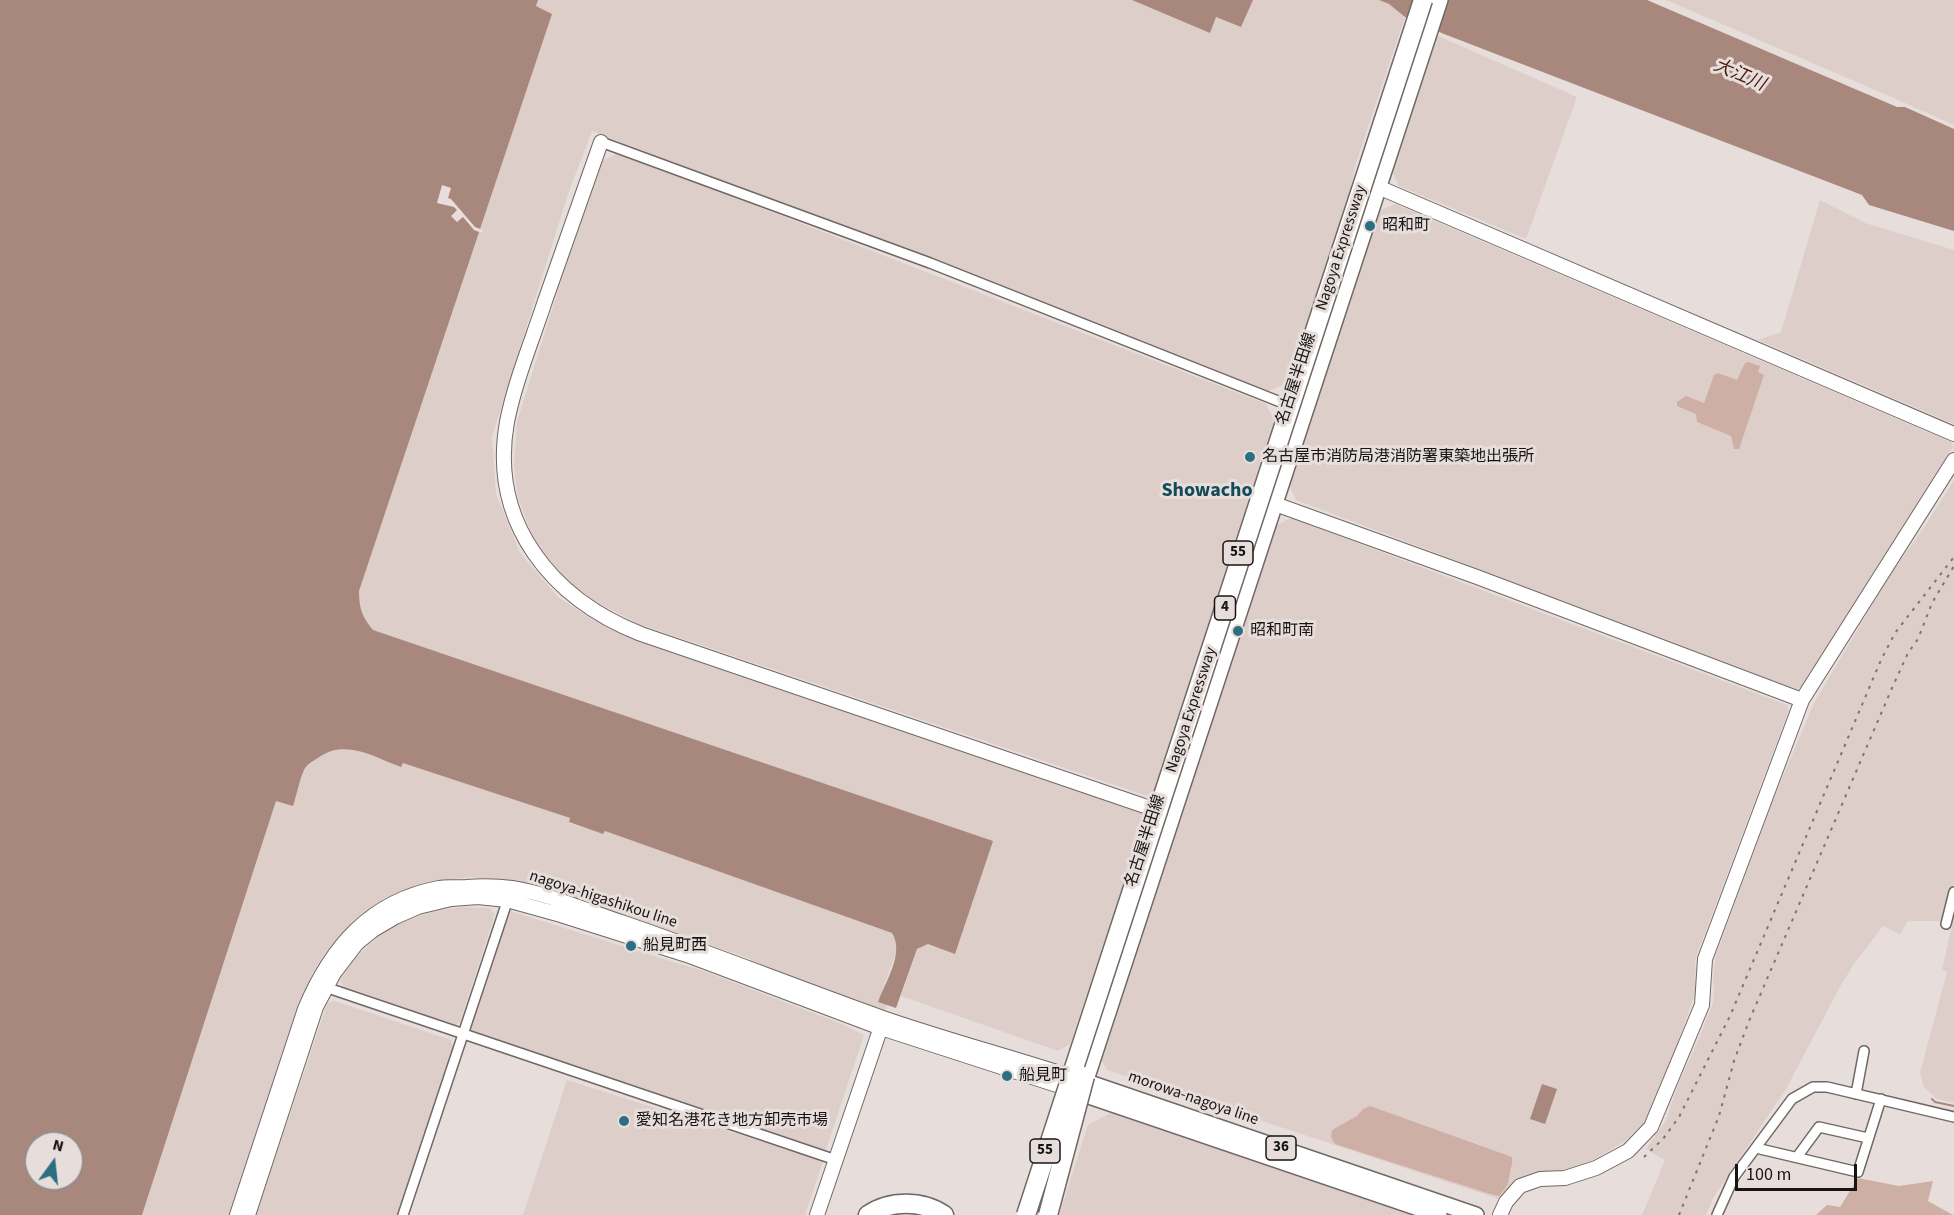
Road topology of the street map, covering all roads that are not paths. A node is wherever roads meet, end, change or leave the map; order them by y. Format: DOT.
graph roads {
  1 [pos="1422,0"];
  2 [pos="1437,0"];
  3 [pos="601,142"];
  4 [pos="1378,187"];
  5 [pos="1286,404"];
  6 [pos="1305,411"];
  7 [pos="1954,434"];
  8 [pos="1954,460"];
  9 [pos="1275,504"];
  10 [pos="1802,700"];
  11 [pos="1155,809"];
  12 [pos="1173,816"];
  13 [pos="1954,892"];
  14 [pos="509,894"];
  15 [pos="1946,924"];
  16 [pos="325,987"];
  17 [pos="882,1023"];
  18 [pos="462,1035"];
  19 [pos="1864,1050"];
  20 [pos="1077,1083"];
  21 [pos="1856,1094"];
  22 [pos="1881,1099"];
  23 [pos="1954,1117"];
  24 [pos="1868,1138"];
  25 [pos="1755,1148"];
  26 [pos="1797,1157"];
  27 [pos="836,1160"];
  28 [pos="237,1215"];
  29 [pos="248,1215"];
  30 [pos="403,1215"];
  31 [pos="817,1215"];
  32 [pos="868,1215"];
  33 [pos="897,1215"];
  34 [pos="914,1215"];
  35 [pos="944,1215"];
  36 [pos="1025,1215"];
  37 [pos="1039,1215"];
  38 [pos="1046,1215"];
  39 [pos="1439,1215"];
  40 [pos="1476,1215"];
  41 [pos="1500,1215"];
  42 [pos="1717,1215"];
  1 -- 5 [label="main road, 名古屋半田線 / 55, bridge"];
  1 -- 36 [label="highway, Nagoya Expressway / 4, bridge"];
  2 -- 4 [label="main road, 名古屋半田線 / 55"];
  2 -- 20 [label="highway, Nagoya Expressway / 4"];
  3 -- 5 [label="street"];
  3 -- 11 [label="street"];
  4 -- 6 [label="main road, 名古屋半田線 / 55"];
  4 -- 7 [label="street"];
  5 -- 6 [label="street"];
  5 -- 11 [label="main road, 名古屋半田線 / 55"];
  6 -- 9 [label="main road, 名古屋半田線 / 55"];
  8 -- 10 [label="street"];
  9 -- 10 [label="street"];
  9 -- 12 [label="main road, 名古屋半田線 / 55"];
  10 -- 41 [label="street"];
  11 -- 12 [label="street"];
  11 -- 20 [label="main road, 名古屋半田線 / 55"];
  12 -- 20 [label="main road, 名古屋半田線 / 55"];
  13 -- 15 [label="street"];
  14 -- 16 [label="street, nagoya-higashikou line"];
  14 -- 17 [label="street, nagoya-higashikou line"];
  14 -- 18 [label="street"];
  14 -- 28 [label="street, nagoya-higashikou line"];
  16 -- 18 [label="street"];
  16 -- 29 [label="street, nagoya-higashikou line"];
  17 -- 20 [label="street, nagoya-higashikou line"];
  17 -- 27 [label="street"];
  18 -- 27 [label="street"];
  18 -- 30 [label="street"];
  19 -- 21 [label="street"];
  20 -- 36 [label="main road, 名古屋半田線 / 55"];
  20 -- 37 [label="highway, Nagoya Expressway / 4, bridge"];
  20 -- 38 [label="highway, bridge"];
  20 -- 39 [label="main road, morowa-nagoya line / 36"];
  20 -- 40 [label="main road, morowa-nagoya line / 36"];
  21 -- 22 [label="street"];
  21 -- 25 [label="street"];
  22 -- 23 [label="street"];
  22 -- 24 [label="street"];
  24 -- 26 [label="street"];
  24 -- 26 [label="street"];
  25 -- 26 [label="street"];
  25 -- 42 [label="street"];
  27 -- 31 [label="street"];
  32 -- 35 [label="highway"];
  33 -- 34 [label="highway"];
}
